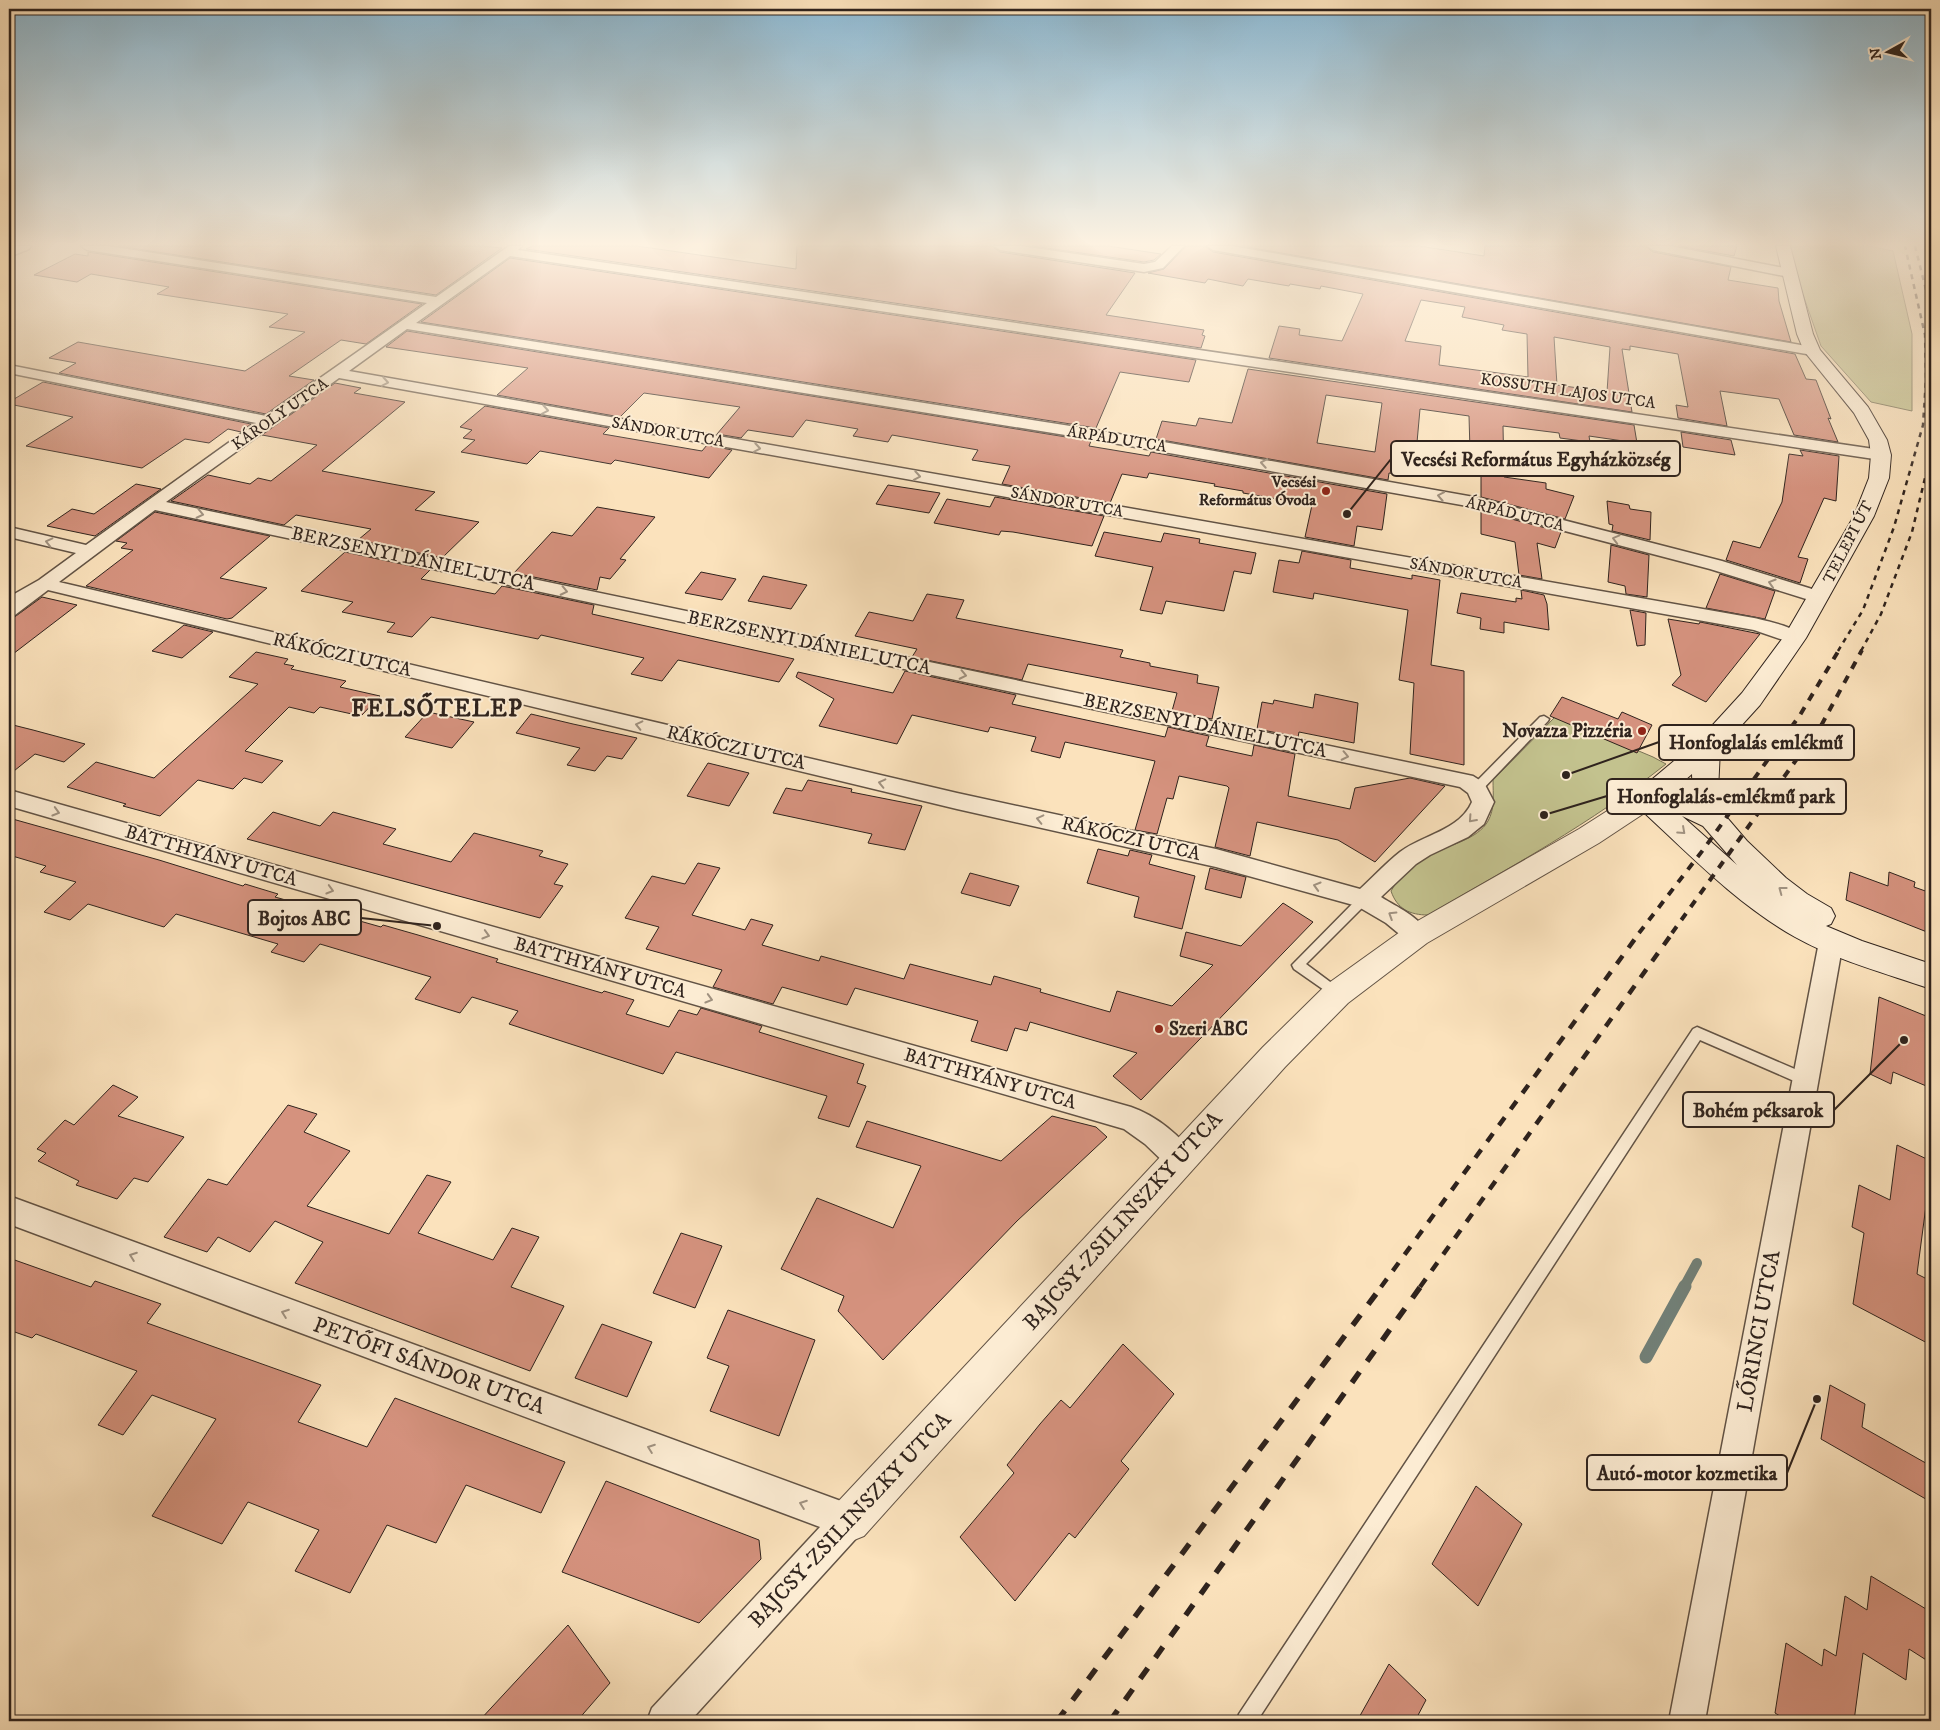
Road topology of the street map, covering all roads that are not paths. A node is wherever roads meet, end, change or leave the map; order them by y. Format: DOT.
graph roads {
  1 [pos="403,327"];
  2 [pos="416,327"];
  3 [pos="1026,327"];
  4 [pos="1674,327"];
  5 [pos="1803,327"];
  6 [pos="1812,351"];
  7 [pos="9,369"];
  8 [pos="337,373"];
  9 [pos="269,421"];
  10 [pos="1881,456"];
  11 [pos="152,504"];
  12 [pos="9,532"];
  13 [pos="90,550"];
  14 [pos="46,584"];
  15 [pos="1819,597"];
  16 [pos="9,605"];
  17 [pos="9,611"];
  18 [pos="1795,638"];
  19 [pos="1544,719"];
  20 [pos="1708,746"];
  21 [pos="1471,785"];
  22 [pos="9,798"];
  23 [pos="1646,799"];
  24 [pos="1711,818"];
  25 [pos="1364,899"];
  26 [pos="1417,935"];
  27 [pos="1832,942"];
  28 [pos="1931,974"];
  29 [pos="1336,994"];
  30 [pos="1806,1080"];
  31 [pos="1180,1159"];
  32 [pos="9,1210"];
  33 [pos="849,1521"];
  34 [pos="665,1721"];
  35 [pos="1246,1721"];
  36 [pos="1687,1721"];
  1 -- 8 [label="street, KÁROLY UTCA"];
  15 -- 2 [label="street, ÁRPÁD UTCA, one-way"];
  3 -- 10 [label="street, KOSSUTH LAJOS UTCA"];
  4 -- 6 [label="street"];
  5 -- 6 [label="main road, TELEPI ÚT"];
  6 -- 10 [label="main road, TELEPI ÚT"];
  7 -- 9 [label="street"];
  8 -- 9 [label="street, KÁROLY UTCA"];
  8 -- 18 [label="street, SÁNDOR UTCA, one-way"];
  9 -- 11 [label="street, KÁROLY UTCA"];
  10 -- 15 [label="main road, TELEPI ÚT"];
  11 -- 13 [label="street, KÁROLY UTCA"];
  11 -- 21 [label="street, BERZSENYI DÁNIEL UTCA, one-way"];
  13 -- 12 [label="street, one-way"];
  13 -- 14 [label="street, KÁROLY UTCA"];
  14 -- 16 [label="street, KÁROLY UTCA"];
  14 -- 17 [label="street, KÁROLY UTCA"];
  25 -- 14 [label="street, RÁKÓCZI UTCA, one-way"];
  15 -- 18 [label="main road, TELEPI ÚT"];
  18 -- 20 [label="main road, TELEPI ÚT"];
  19 -- 21 [label="lane"];
  20 -- 23 [label="main road, TELEPI ÚT"];
  20 -- 24 [label="main road"];
  21 -- 25 [label="street, one-way"];
  22 -- 31 [label="street, BATTHYÁNY UTCA, one-way"];
  23 -- 24 [label="main road"];
  23 -- 26 [label="main road, BAJCSY-ZSILINSZKY UTCA"];
  23 -- 27 [label="main road, one-way"];
  28 -- 24 [label="main road, one-way"];
  26 -- 25 [label="street, RÁKÓCZI UTCA, one-way"];
  25 -- 29 [label="lane"];
  26 -- 29 [label="main road, BAJCSY-ZSILINSZKY UTCA"];
  27 -- 28 [label="main road"];
  27 -- 30 [label="street, LŐRINCI UTCA"];
  29 -- 31 [label="main road, BAJCSY-ZSILINSZKY UTCA"];
  30 -- 35 [label="lane"];
  30 -- 36 [label="street, LŐRINCI UTCA"];
  31 -- 33 [label="main road, BAJCSY-ZSILINSZKY UTCA"];
  33 -- 32 [label="street, PETŐFI SÁNDOR UTCA, one-way"];
  33 -- 34 [label="street, BAJCSY-ZSILINSZKY UTCA"];
}
